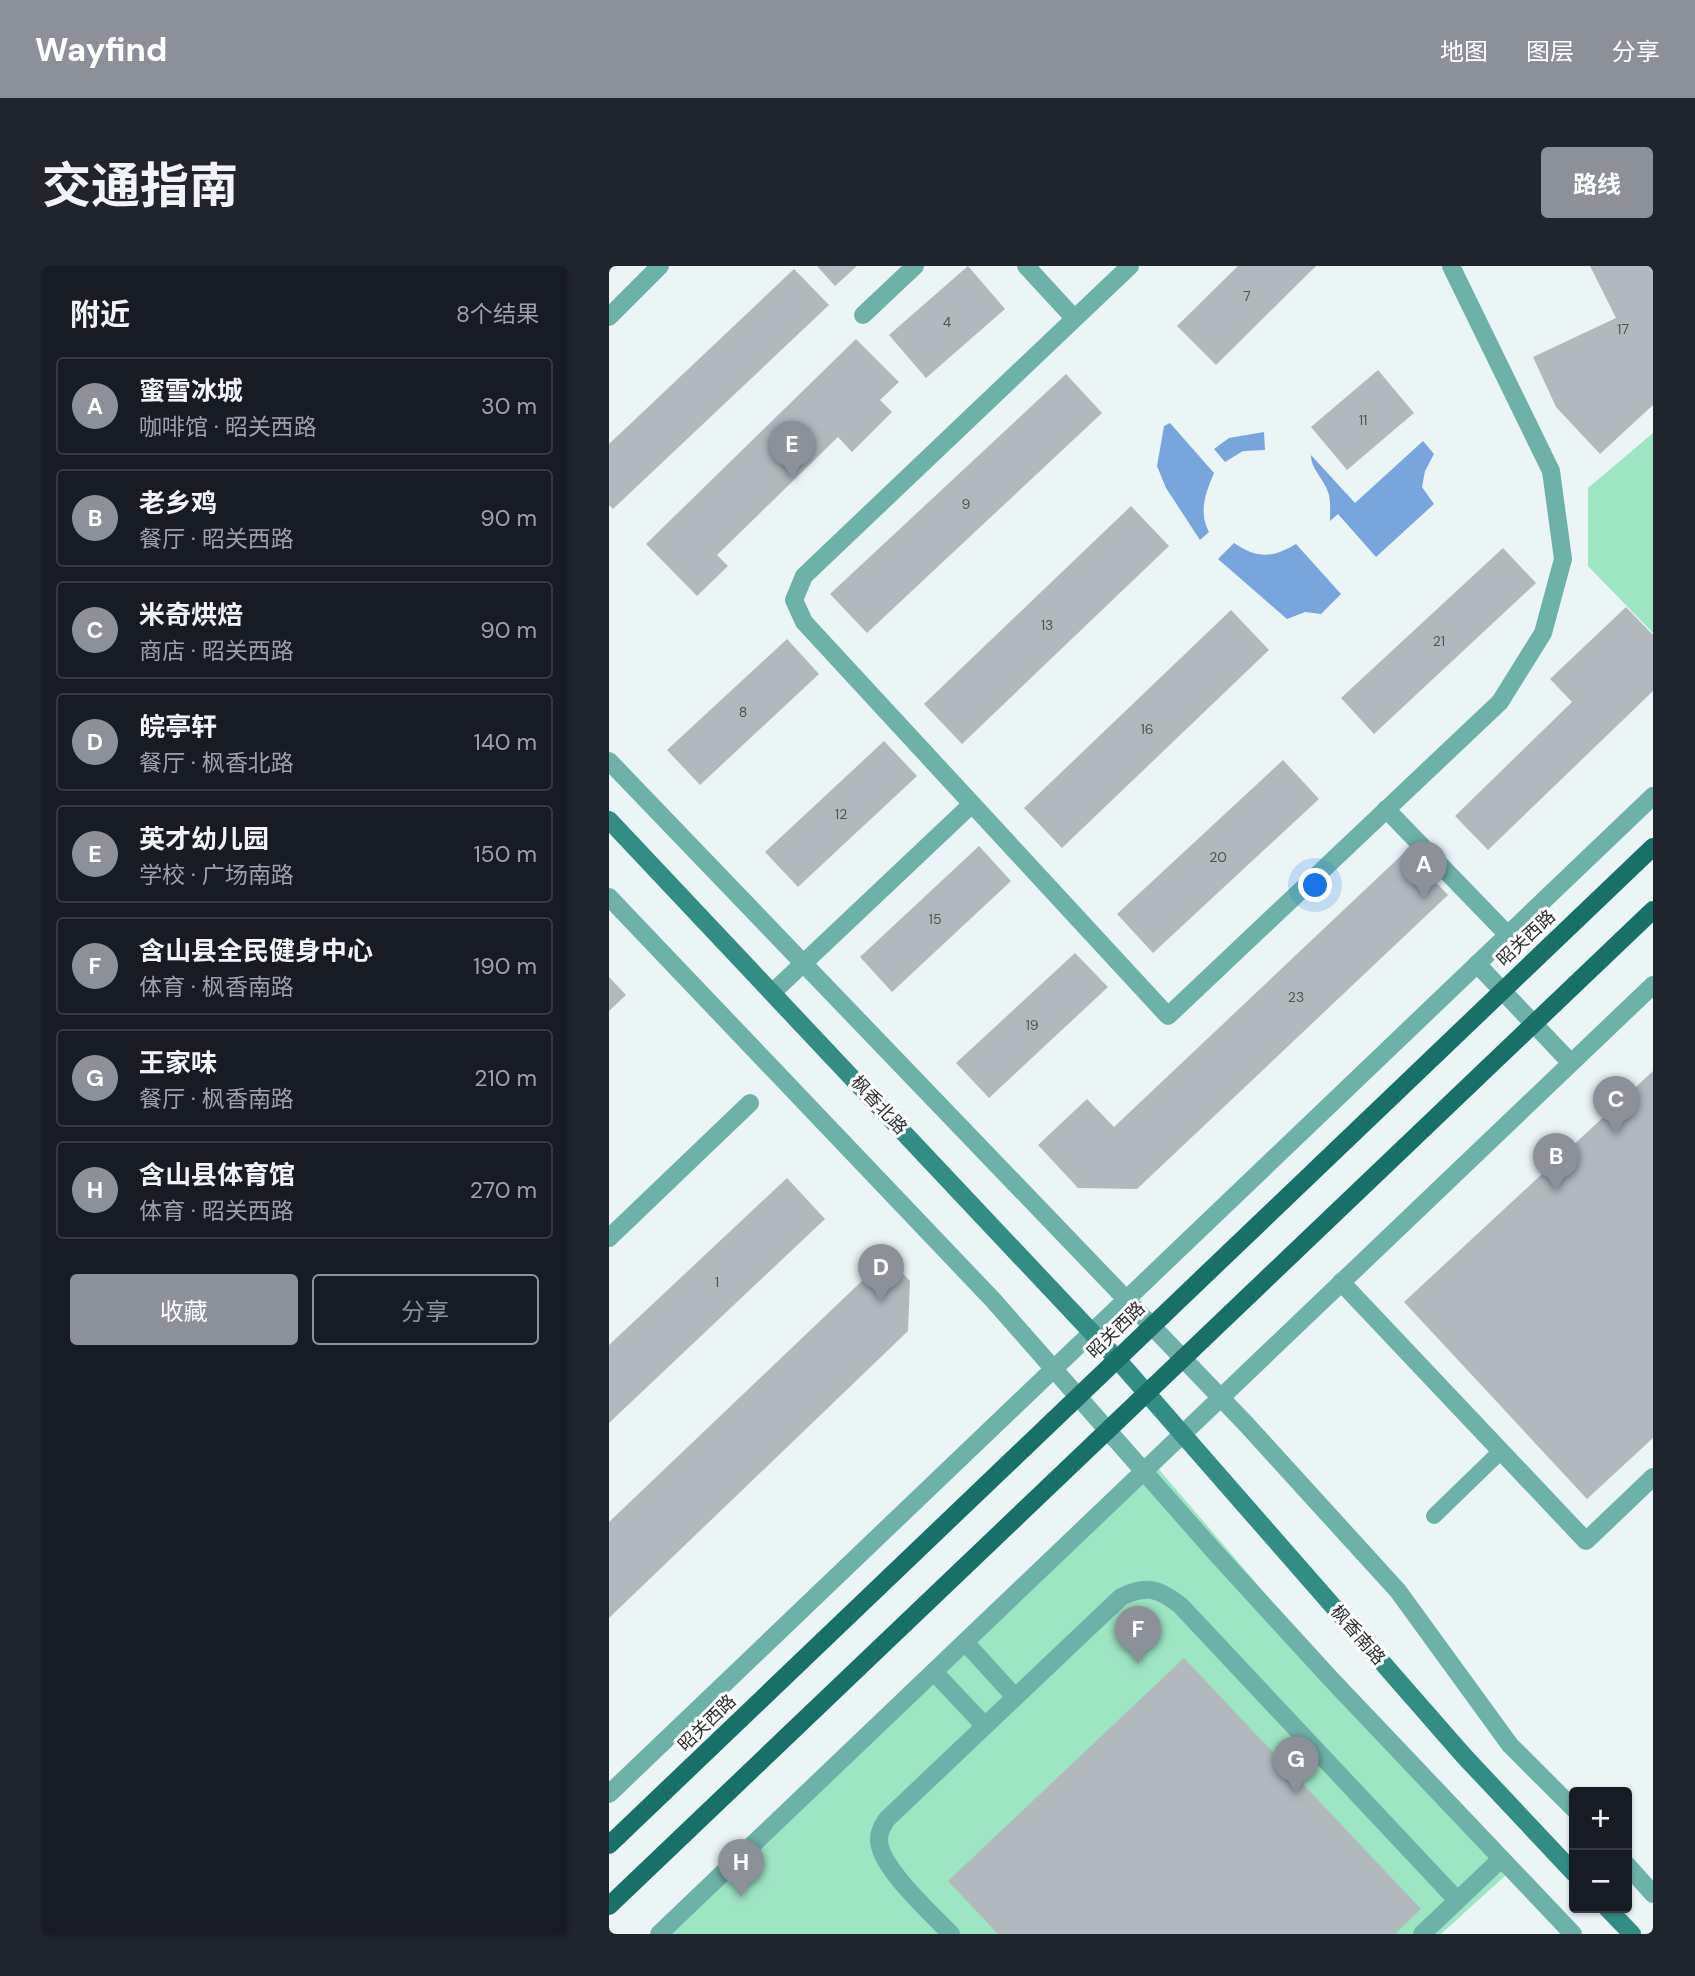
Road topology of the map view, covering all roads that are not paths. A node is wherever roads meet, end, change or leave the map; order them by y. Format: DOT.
graph roads {
  1 [pos="660,266"];
  2 [pos="915,266"];
  3 [pos="1027,266"];
  4 [pos="1130,266"];
  5 [pos="1451,266"];
  6 [pos="863,315"];
  7 [pos="609,317"];
  8 [pos="1074,318"];
  9 [pos="609,761"];
  10 [pos="1653,796"];
  11 [pos="972,804"];
  12 [pos="1386,809"];
  13 [pos="609,820"];
  14 [pos="1653,847"];
  15 [pos="609,897"];
  16 [pos="1653,910"];
  17 [pos="1508,935"];
  18 [pos="803,963"];
  19 [pos="1477,964"];
  20 [pos="1653,985"];
  21 [pos="1501,990"];
  22 [pos="773,992"];
  23 [pos="1534,1024"];
  24 [pos="1571,1063"];
  25 [pos="750,1103"];
  26 [pos="609,1238"];
  27 [pos="1341,1282"];
  28 [pos="1126,1299"];
  29 [pos="1151,1325"];
  30 [pos="1091,1332"];
  31 [pos="1116,1359"];
  32 [pos="1183,1359"];
  33 [pos="1053,1368"];
  34 [pos="1147,1393"];
  35 [pos="1077,1396"];
  36 [pos="1220,1397"];
  37 [pos="1108,1431"];
  38 [pos="1182,1434"];
  39 [pos="1501,1451"];
  40 [pos="1143,1471"];
  41 [pos="1653,1477"];
  42 [pos="1433,1516"];
  43 [pos="965,1642"];
  44 [pos="934,1672"];
  45 [pos="1015,1697"];
  46 [pos="985,1726"];
  47 [pos="609,1794"];
  48 [pos="1569,1804"];
  49 [pos="609,1845"];
  50 [pos="1501,1858"];
  51 [pos="1569,1868"];
  52 [pos="1632,1871"];
  53 [pos="1653,1894"];
  54 [pos="1457,1900"];
  55 [pos="609,1906"];
  56 [pos="1612,1913"];
  57 [pos="659,1934"];
  58 [pos="951,1934"];
  59 [pos="1422,1934"];
  60 [pos="1573,1934"];
  61 [pos="1632,1934"];
  1 -- 7 [label="street"];
  2 -- 6 [label="street"];
  3 -- 8 [label="street"];
  4 -- 8 [label="street"];
  5 -- 12 [label="street"];
  8 -- 11 [label="street"];
  9 -- 18 [label="street"];
  10 -- 17 [label="street"];
  11 -- 12 [label="street"];
  11 -- 18 [label="street"];
  12 -- 17 [label="street"];
  13 -- 22 [label="main road, 枫香北路"];
  14 -- 21 [label="main road, 昭关西路"];
  15 -- 33 [label="street"];
  16 -- 23 [label="main road"];
  17 -- 19 [label="street"];
  18 -- 22 [label="street"];
  18 -- 28 [label="street"];
  19 -- 21 [label="street"];
  19 -- 28 [label="street"];
  20 -- 24 [label="street"];
  21 -- 23 [label="street"];
  21 -- 29 [label="main road, 昭关西路"];
  22 -- 30 [label="main road, 枫香北路"];
  23 -- 24 [label="street"];
  23 -- 32 [label="main road"];
  24 -- 27 [label="street"];
  25 -- 26 [label="street"];
  27 -- 36 [label="street"];
  27 -- 39 [label="street"];
  28 -- 29 [label="street"];
  28 -- 30 [label="street"];
  29 -- 31 [label="main road, 昭关西路"];
  29 -- 32 [label="street"];
  30 -- 31 [label="main road, 枫香北路"];
  30 -- 33 [label="street"];
  31 -- 34 [label="main road, 枫香北路"];
  31 -- 35 [label="main road, 昭关西路"];
  32 -- 34 [label="main road"];
  32 -- 36 [label="street"];
  33 -- 35 [label="street"];
  33 -- 47 [label="street"];
  34 -- 37 [label="main road"];
  34 -- 38 [label="main road, 枫香南路"];
  35 -- 37 [label="street"];
  35 -- 49 [label="main road, 昭关西路"];
  36 -- 38 [label="street"];
  36 -- 48 [label="street"];
  37 -- 40 [label="street"];
  37 -- 55 [label="main road"];
  38 -- 40 [label="street"];
  38 -- 51 [label="main road, 枫香南路"];
  39 -- 41 [label="street"];
  39 -- 42 [label="lane"];
  40 -- 43 [label="street"];
  40 -- 50 [label="street"];
  43 -- 44 [label="street"];
  43 -- 45 [label="street"];
  44 -- 46 [label="street"];
  44 -- 57 [label="street"];
  45 -- 46 [label="street"];
  45 -- 54 [label="street"];
  46 -- 58 [label="street"];
  50 -- 54 [label="street"];
  50 -- 60 [label="street"];
  52 -- 53 [label="street"];
  54 -- 59 [label="street"];
  56 -- 61 [label="main road"];
}
